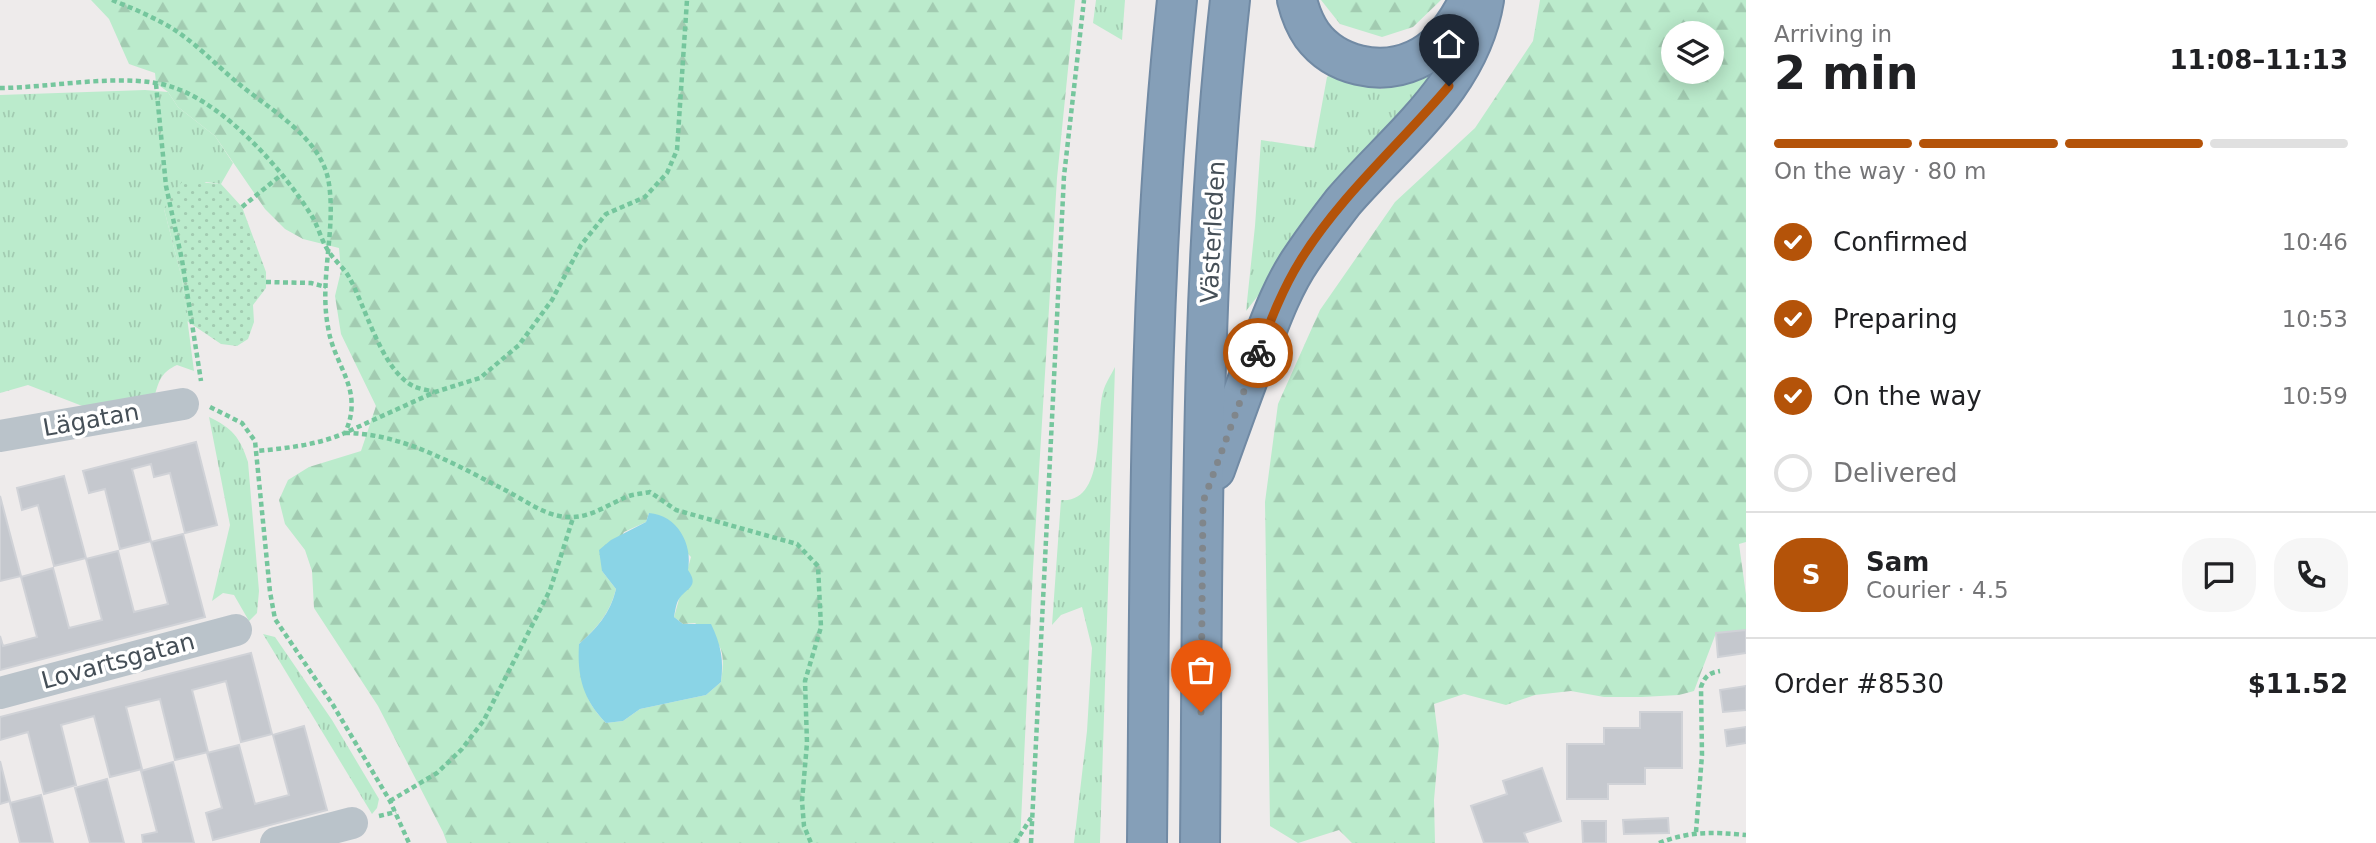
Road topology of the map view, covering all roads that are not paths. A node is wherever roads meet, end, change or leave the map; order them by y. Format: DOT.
graph roads {
  1 [pos="1177,0"];
  2 [pos="1230,0"];
  3 [pos="1297,0"];
  4 [pos="1469,0"];
  5 [pos="1484,0"];
  6 [pos="194,405"];
  7 [pos="0,436"];
  8 [pos="1203,502"];
  9 [pos="236,630"];
  10 [pos="0,693"];
  11 [pos="352,823"];
  12 [pos="276,843"];
  13 [pos="1147,843"];
  14 [pos="1200,843"];
  1 -- 13 [label="highway"];
  2 -- 8 [label="highway, Västerleden"];
  3 -- 4 [label="highway"];
  5 -- 8 [label="highway"];
  6 -- 7 [label="street, Lägatan"];
  8 -- 14 [label="highway, Västerleden"];
  9 -- 10 [label="street, Lovartsgatan"];
  11 -- 12 [label="street"];
}
